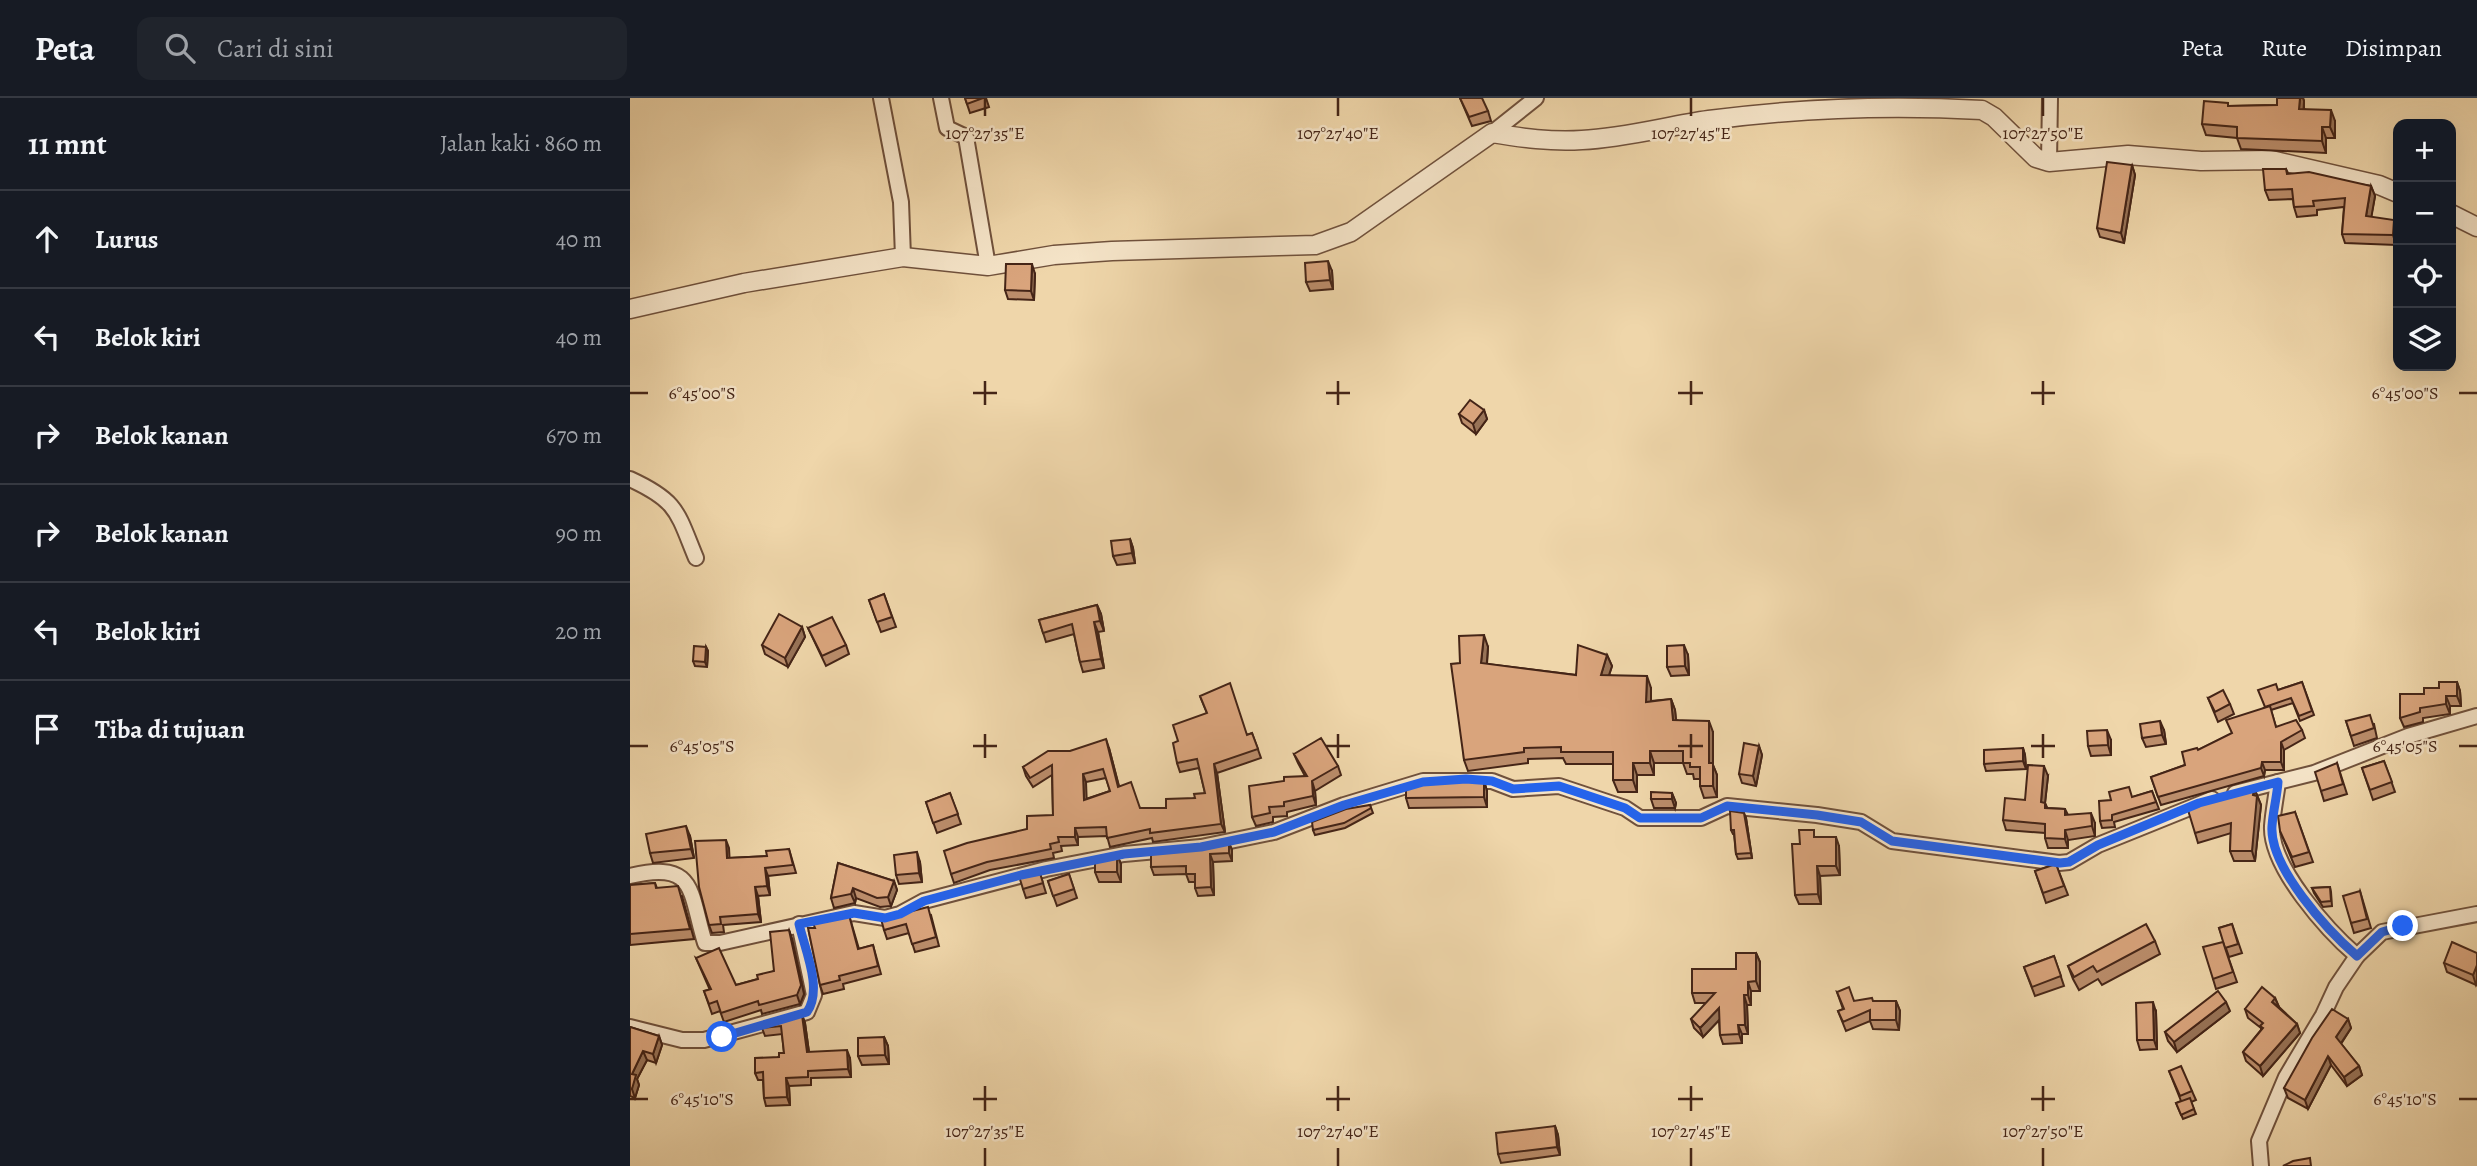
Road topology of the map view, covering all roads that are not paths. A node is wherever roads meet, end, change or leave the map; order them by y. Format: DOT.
graph roads {
  1 [pos="881,98"];
  2 [pos="940,98"];
  3 [pos="1536,98"];
  4 [pos="2050,98"];
  5 [pos="1492,133"];
  6 [pos="2049,162"];
  7 [pos="2393,191"];
  8 [pos="2456,216"];
  9 [pos="2477,227"];
  10 [pos="903,257"];
  11 [pos="988,266"];
  12 [pos="630,309"];
  13 [pos="630,479"];
  14 [pos="696,558"];
  15 [pos="2477,716"];
  16 [pos="2278,782"];
  17 [pos="630,876"];
  18 [pos="2477,914"];
  19 [pos="799,924"];
  20 [pos="2357,956"];
  21 [pos="630,1027"];
  22 [pos="2261,1166"];
  1 -- 10 [label="street"];
  2 -- 11 [label="street"];
  3 -- 5 [label="street"];
  4 -- 6 [label="street"];
  5 -- 6 [label="street"];
  5 -- 11 [label="street"];
  6 -- 7 [label="street"];
  8 -- 9 [label="street"];
  10 -- 11 [label="street"];
  10 -- 12 [label="street"];
  13 -- 14 [label="street"];
  15 -- 16 [label="street"];
  16 -- 19 [label="street"];
  16 -- 20 [label="street"];
  17 -- 19 [label="street"];
  18 -- 20 [label="street"];
  19 -- 21 [label="street"];
  20 -- 22 [label="street"];
}
